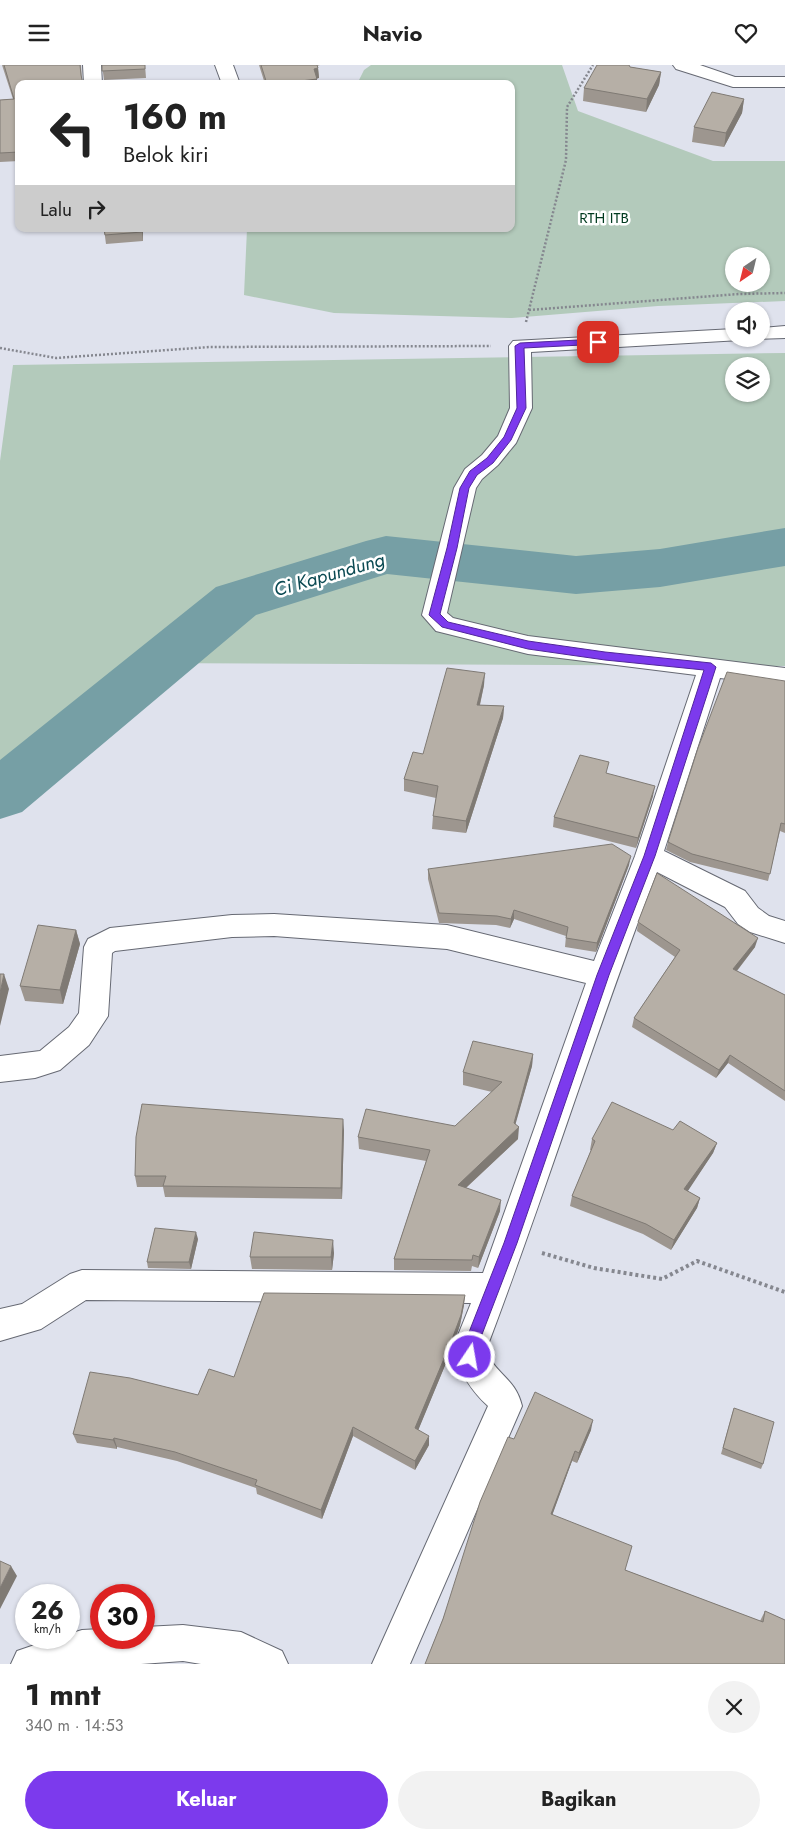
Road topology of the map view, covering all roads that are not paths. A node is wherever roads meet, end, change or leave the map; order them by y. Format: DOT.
graph roads {
  1 [pos="92,65"];
  2 [pos="224,65"];
  3 [pos="682,65"];
  4 [pos="93,80"];
  5 [pos="230,80"];
  6 [pos="785,82"];
  7 [pos="785,332"];
  8 [pos="770,333"];
  9 [pos="725,335"];
  10 [pos="711,667"];
  11 [pos="785,677"];
  12 [pos="649,856"];
  13 [pos="785,932"];
  14 [pos="603,975"];
  15 [pos="0,1069"];
  16 [pos="492,1288"];
  17 [pos="0,1325"];
  18 [pos="30,1664"];
  19 [pos="269,1664"];
  20 [pos="391,1664"];
  1 -- 4 [label="street"];
  2 -- 5 [label="street"];
  3 -- 6 [label="street"];
  7 -- 8 [label="street"];
  9 -- 10 [label="street"];
  10 -- 11 [label="street"];
  10 -- 12 [label="street"];
  12 -- 13 [label="street"];
  12 -- 14 [label="street"];
  14 -- 15 [label="street"];
  14 -- 16 [label="street"];
  16 -- 17 [label="street"];
  16 -- 20 [label="street"];
  18 -- 19 [label="street"];
}
